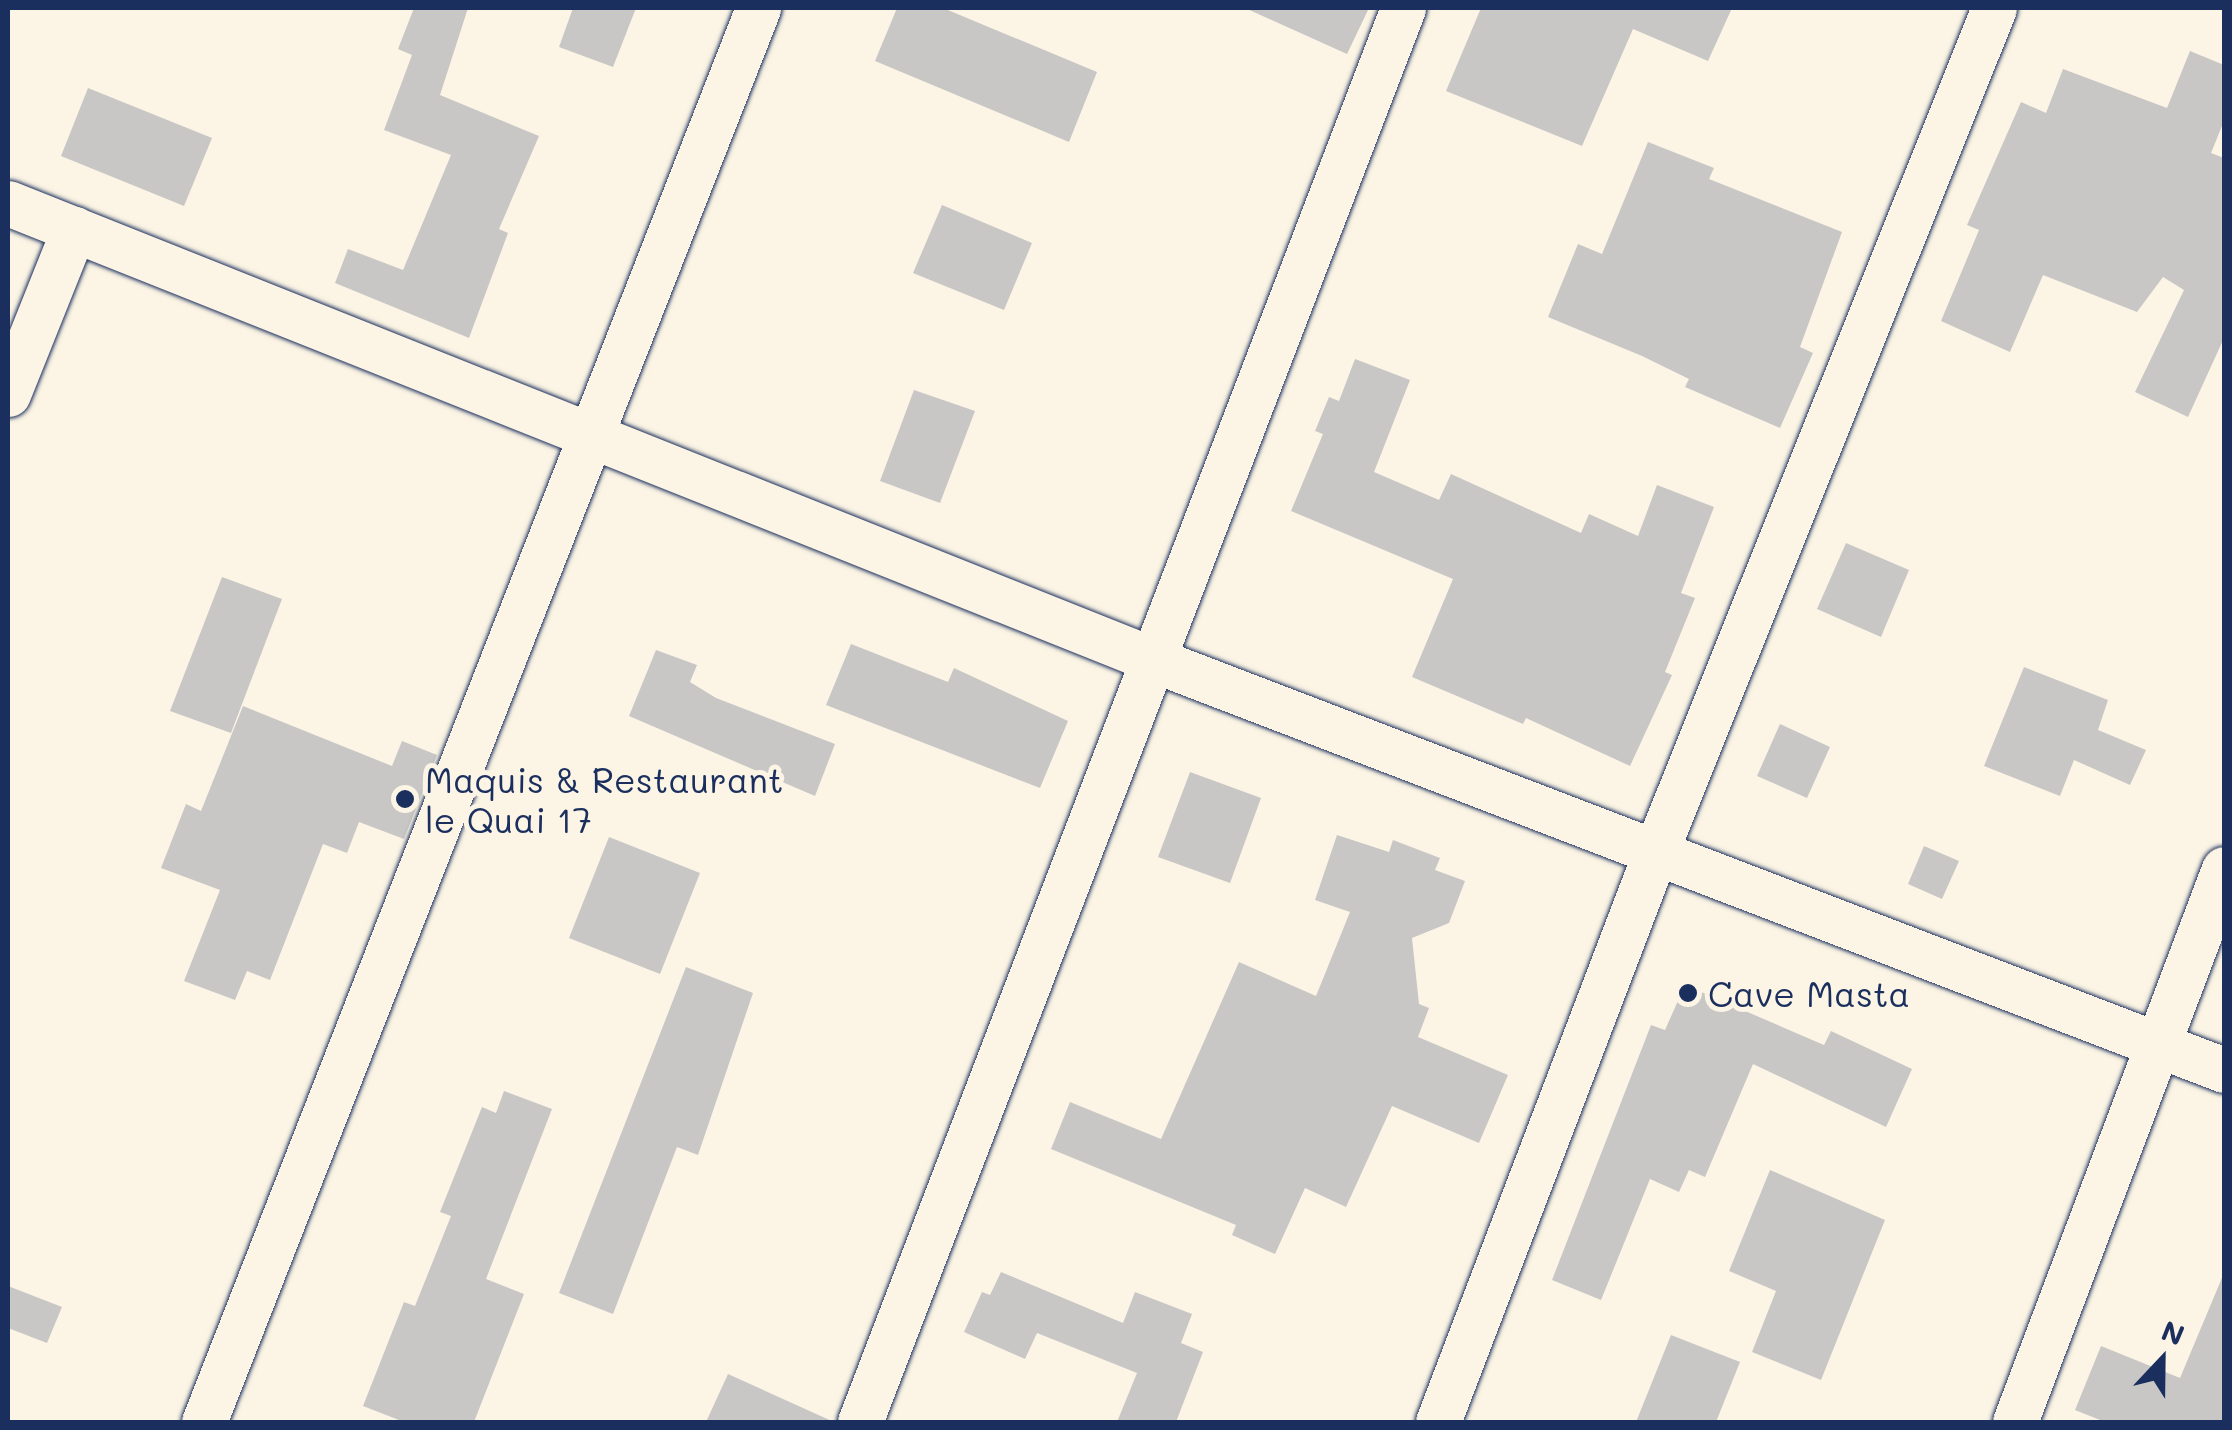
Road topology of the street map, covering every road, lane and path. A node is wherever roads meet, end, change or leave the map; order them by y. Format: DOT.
graph roads {
  1 [pos="758,8"];
  2 [pos="1403,8"];
  3 [pos="1994,8"];
  4 [pos="8,203"];
  5 [pos="74,229"];
  6 [pos="8,394"];
  7 [pos="590,434"];
  8 [pos="1149,658"];
  9 [pos="1656,851"];
  10 [pos="2224,869"];
  11 [pos="2157,1043"];
  12 [pos="2224,1070"];
  13 [pos="204,1422"];
  14 [pos="860,1422"];
  15 [pos="1438,1422"];
  16 [pos="2015,1422"];
  1 -- 7 [label="street"];
  2 -- 8 [label="street"];
  3 -- 9 [label="street"];
  4 -- 5 [label="street"];
  5 -- 6 [label="street"];
  5 -- 7 [label="street"];
  7 -- 8 [label="street"];
  7 -- 13 [label="street"];
  8 -- 9 [label="street"];
  8 -- 14 [label="street"];
  9 -- 11 [label="street"];
  9 -- 15 [label="street"];
  10 -- 11 [label="street"];
  11 -- 12 [label="street"];
  11 -- 16 [label="street"];
}
